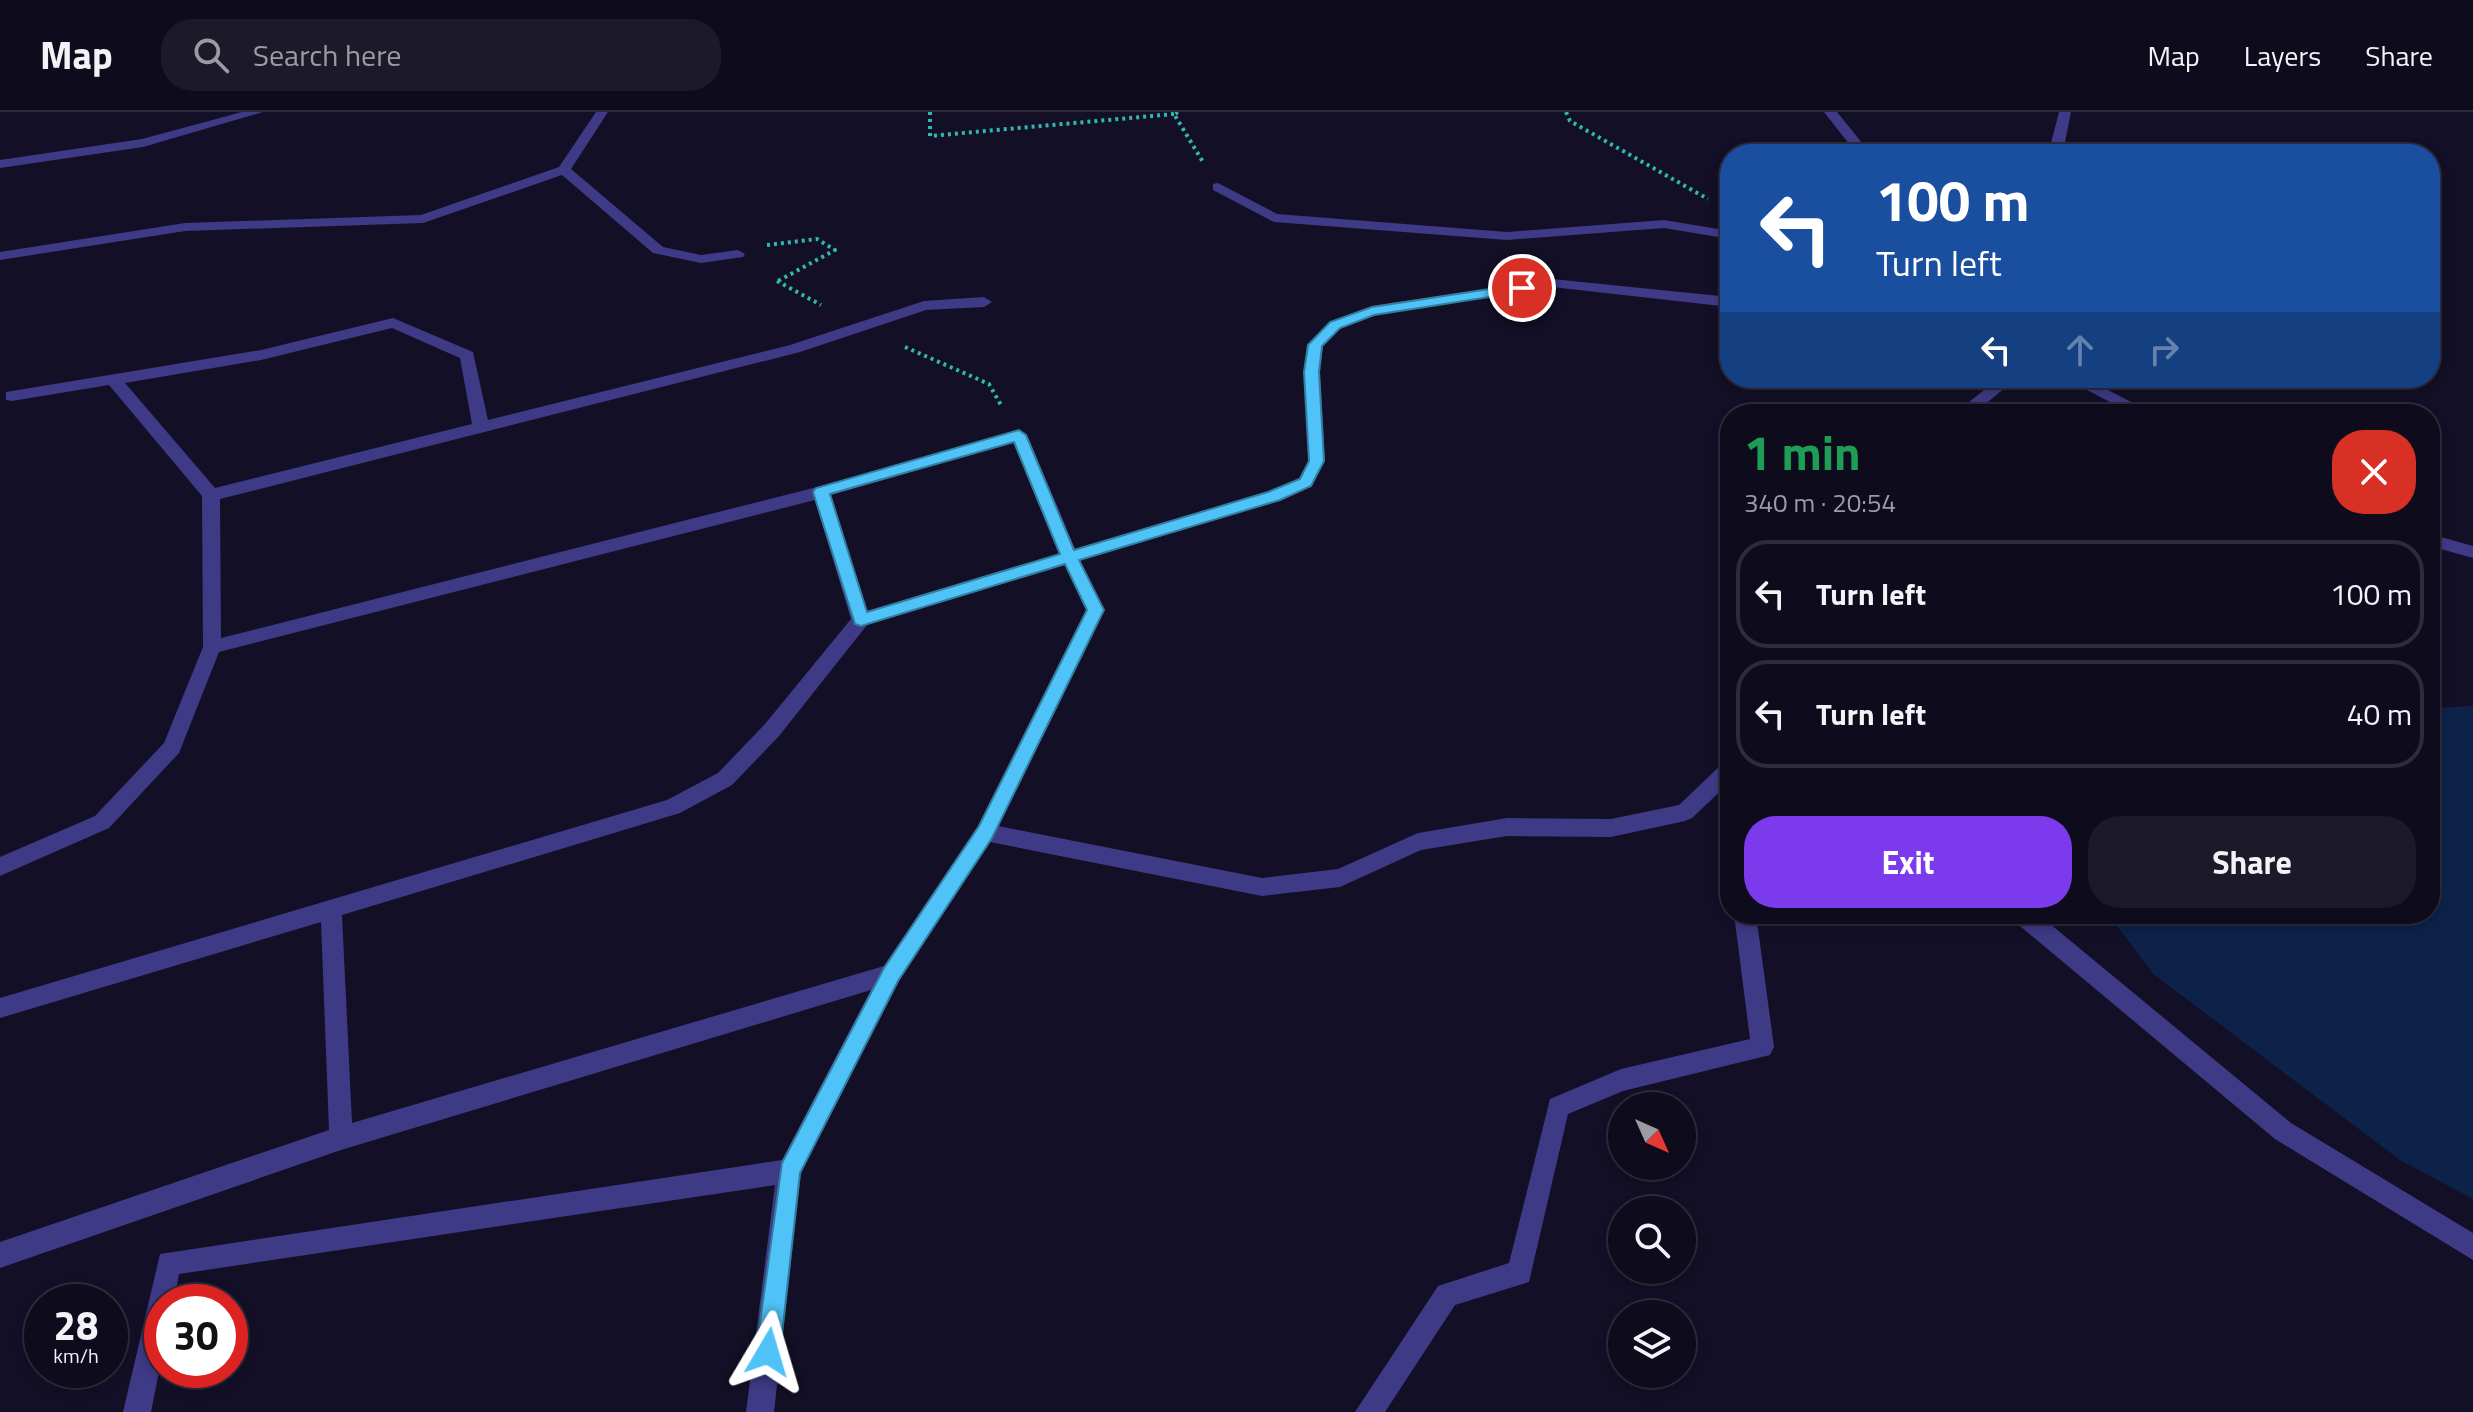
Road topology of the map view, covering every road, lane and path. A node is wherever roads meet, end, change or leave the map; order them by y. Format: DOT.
graph roads {
  1 [pos="257,112"];
  2 [pos="602,112"];
  3 [pos="930,112"];
  4 [pos="1566,112"];
  5 [pos="1830,112"];
  6 [pos="2065,112"];
  7 [pos="1176,113"];
  8 [pos="1856,144"];
  9 [pos="2058,144"];
  10 [pos="0,164"];
  11 [pos="564,170"];
  12 [pos="1218,187"];
  13 [pos="1713,205"];
  14 [pos="1720,233"];
  15 [pos="738,254"];
  16 [pos="0,256"];
  17 [pos="777,281"];
  18 [pos="1720,301"];
  19 [pos="984,302"];
  20 [pos="859,326"];
  21 [pos="113,379"];
  22 [pos="1996,388"];
  23 [pos="2093,388"];
  24 [pos="12,396"];
  25 [pos="1975,404"];
  26 [pos="2125,404"];
  27 [pos="481,427"];
  28 [pos="1019,435"];
  29 [pos="821,492"];
  30 [pos="211,495"];
  31 [pos="2440,543"];
  32 [pos="2473,552"];
  33 [pos="861,620"];
  34 [pos="212,647"];
  35 [pos="1720,784"];
  36 [pos="985,832"];
  37 [pos="0,867"];
  38 [pos="331,910"];
  39 [pos="1746,924"];
  40 [pos="2034,924"];
  41 [pos="891,974"];
  42 [pos="0,1008"];
  43 [pos="341,1138"];
  44 [pos="789,1171"];
  45 [pos="2473,1247"];
  46 [pos="0,1255"];
  47 [pos="137,1412"];
  48 [pos="760,1412"];
  49 [pos="1369,1412"];
  1 -- 10 [label="street"];
  2 -- 11 [label="street"];
  3 -- 7 [label="path"];
  4 -- 13 [label="path"];
  5 -- 8 [label="street"];
  6 -- 9 [label="street"];
  7 -- 12 [label="path"];
  11 -- 15 [label="street"];
  11 -- 16 [label="street"];
  12 -- 14 [label="street"];
  15 -- 17 [label="path"];
  18 -- 33 [label="street"];
  19 -- 20 [label="street"];
  20 -- 27 [label="street"];
  20 -- 28 [label="path"];
  21 -- 24 [label="street"];
  21 -- 27 [label="street"];
  21 -- 30 [label="street"];
  22 -- 25 [label="street"];
  23 -- 26 [label="street"];
  27 -- 30 [label="street"];
  28 -- 29 [label="street"];
  28 -- 36 [label="street"];
  29 -- 33 [label="street"];
  29 -- 34 [label="street"];
  30 -- 34 [label="street"];
  31 -- 32 [label="street"];
  33 -- 38 [label="street"];
  34 -- 37 [label="street"];
  35 -- 36 [label="street"];
  36 -- 41 [label="street"];
  38 -- 42 [label="street"];
  38 -- 43 [label="street"];
  39 -- 49 [label="street"];
  40 -- 45 [label="street"];
  41 -- 43 [label="street"];
  41 -- 44 [label="street"];
  43 -- 46 [label="street"];
  44 -- 47 [label="street"];
  44 -- 48 [label="street"];
}
